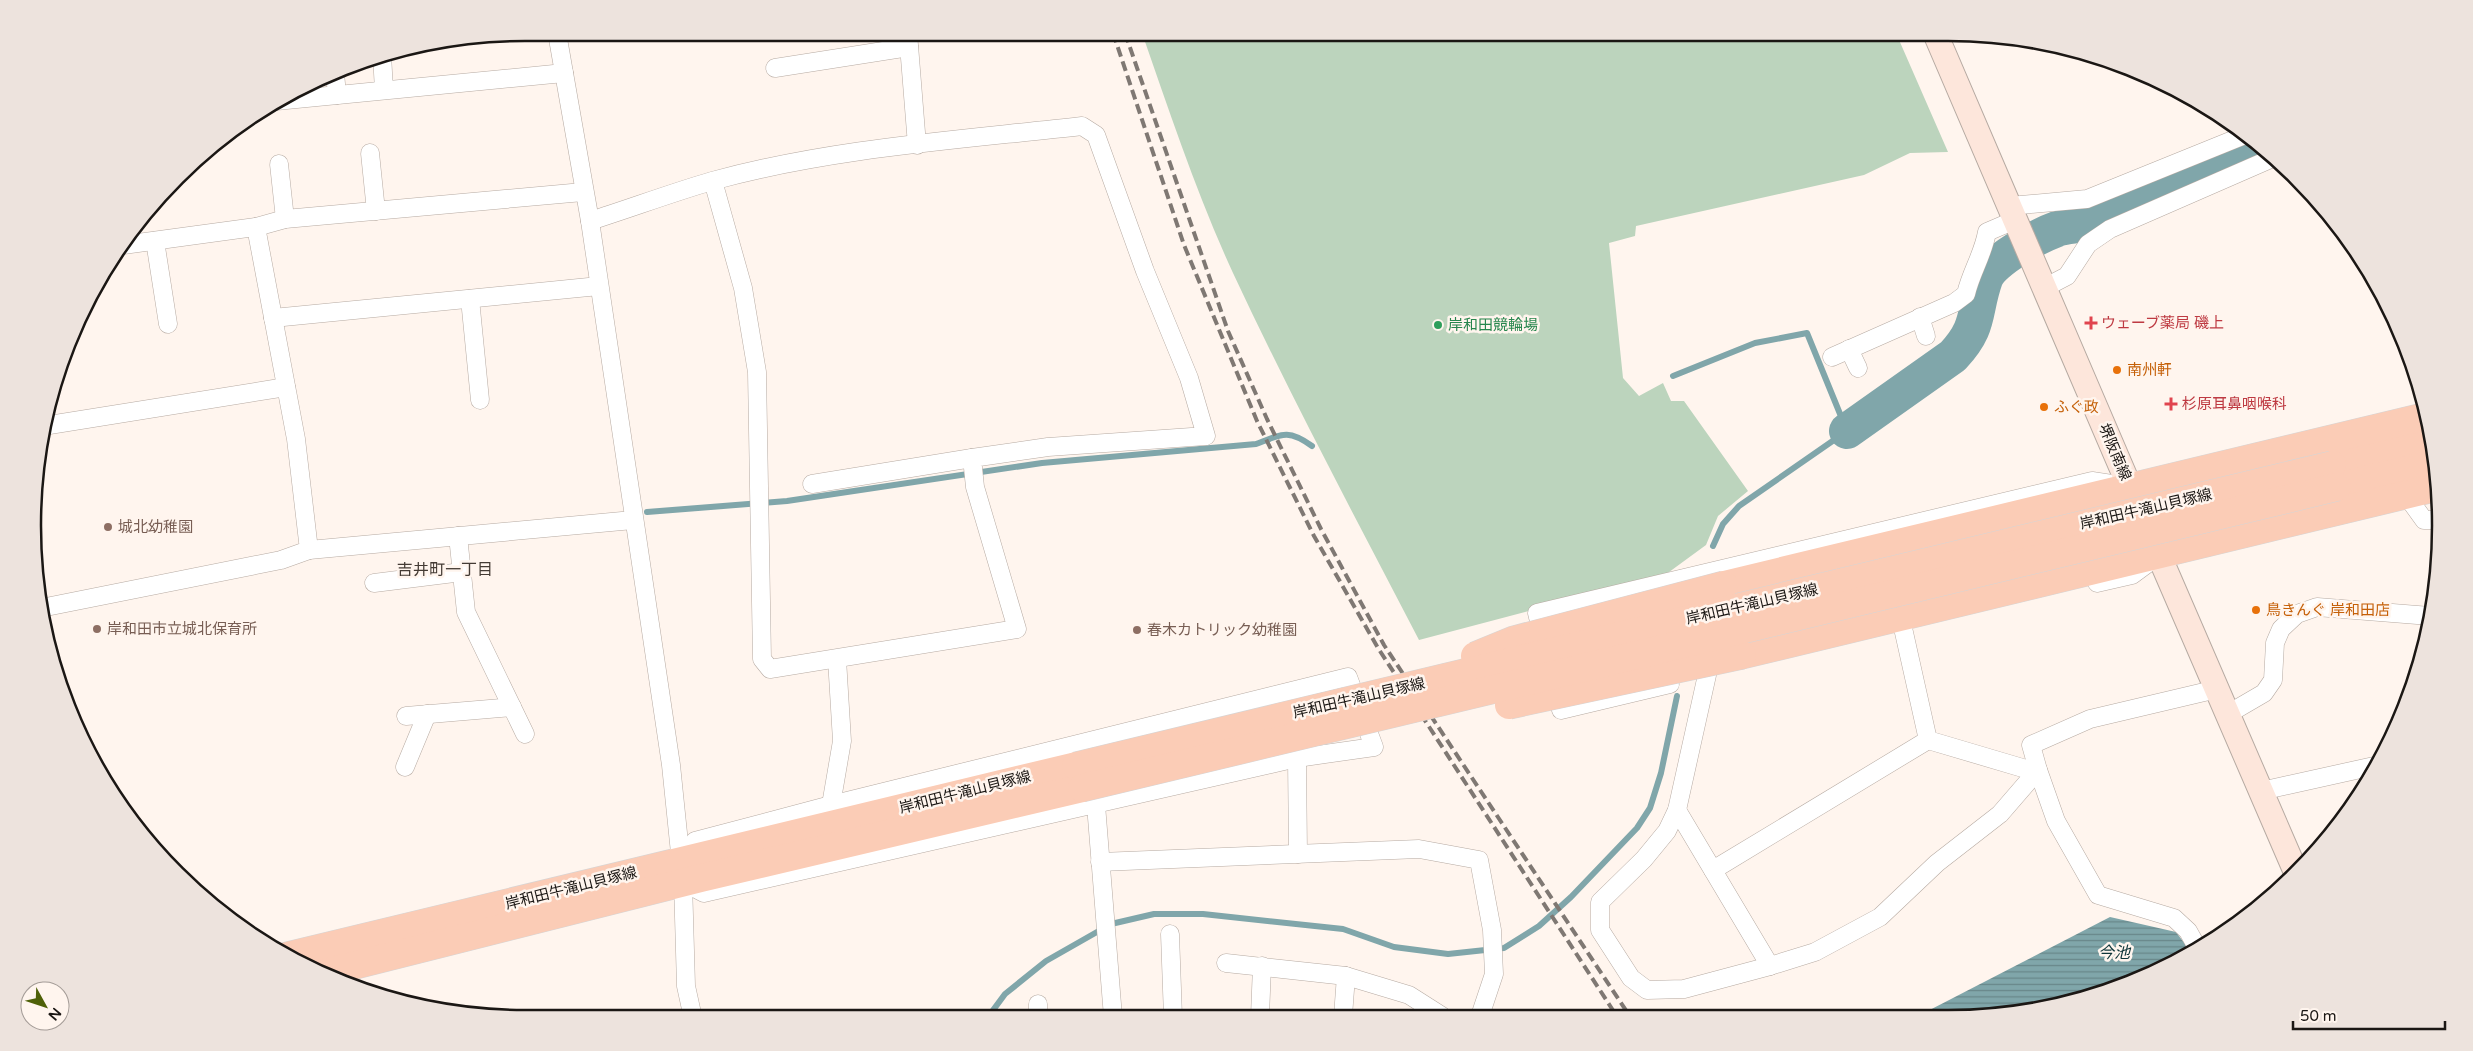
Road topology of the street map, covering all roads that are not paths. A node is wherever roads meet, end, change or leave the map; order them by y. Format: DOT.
graph roads {
  1 [pos="559,41"];
  2 [pos="904,41"];
  3 [pos="909,41"];
  4 [pos="1939,41"];
  5 [pos="382,63"];
  6 [pos="775,68"];
  7 [pos="564,73"];
  8 [pos="336,80"];
  9 [pos="384,90"];
  10 [pos="337,95"];
  11 [pos="296,99"];
  12 [pos="2238,138"];
  13 [pos="917,145"];
  14 [pos="370,153"];
  15 [pos="2267,161"];
  16 [pos="279,164"];
  17 [pos="713,181"];
  18 [pos="584,192"];
  19 [pos="376,211"];
  20 [pos="2015,218"];
  21 [pos="285,219"];
  22 [pos="590,222"];
  23 [pos="256,227"];
  24 [pos="155,241"];
  25 [pos="132,244"];
  26 [pos="2042,283"];
  27 [pos="599,286"];
  28 [pos="470,299"];
  29 [pos="1920,317"];
  30 [pos="273,318"];
  31 [pos="168,324"];
  32 [pos="1926,336"];
  33 [pos="1849,349"];
  34 [pos="1832,357"];
  35 [pos="1858,368"];
  36 [pos="286,387"];
  37 [pos="480,400"];
  38 [pos="2419,418"];
  39 [pos="52,424"];
  40 [pos="2424,443"];
  41 [pos="972,458"];
  42 [pos="2428,464"];
  43 [pos="2334,476"];
  44 [pos="812,484"];
  45 [pos="2129,486"];
  46 [pos="2431,489"];
  47 [pos="2406,495"];
  48 [pos="633,520"];
  49 [pos="2432,520"];
  50 [pos="458,536"];
  51 [pos="309,550"];
  52 [pos="2159,555"];
  53 [pos="462,572"];
  54 [pos="374,583"];
  55 [pos="48,607"];
  56 [pos="2423,615"];
  57 [pos="1903,628"];
  58 [pos="838,659"];
  59 [pos="1708,675"];
  60 [pos="2217,689"];
  61 [pos="1255,700"];
  62 [pos="1398,701"];
  63 [pos="512,707"];
  64 [pos="427,714"];
  65 [pos="2228,714"];
  66 [pos="406,716"];
  67 [pos="526,734"];
  68 [pos="1928,740"];
  69 [pos="1297,758"];
  70 [pos="1272,764"];
  71 [pos="405,767"];
  72 [pos="2367,767"];
  73 [pos="2038,770"];
  74 [pos="1085,786"];
  75 [pos="2261,790"];
  76 [pos="831,805"];
  77 [pos="1677,810"];
  78 [pos="1298,854"];
  79 [pos="1100,862"];
  80 [pos="2293,865"];
  81 [pos="1713,870"];
  82 [pos="681,872"];
  83 [pos="1170,934"];
  84 [pos="2194,942"];
  85 [pos="299,953"];
  86 [pos="1226,963"];
  87 [pos="1262,966"];
  88 [pos="1770,966"];
  89 [pos="334,970"];
  90 [pos="1346,976"];
  91 [pos="691,1010"];
  92 [pos="1112,1010"];
  93 [pos="1173,1010"];
  94 [pos="1260,1010"];
  95 [pos="1343,1010"];
  96 [pos="1428,1010"];
  97 [pos="1482,1010"];
  1 -- 7 [label="street"];
  2 -- 6 [label="street"];
  3 -- 13 [label="street"];
  4 -- 20 [label="main road, 堺阪南線"];
  5 -- 9 [label="street"];
  7 -- 9 [label="street"];
  7 -- 18 [label="street"];
  8 -- 10 [label="street"];
  9 -- 10 [label="street"];
  10 -- 11 [label="street"];
  12 -- 20 [label="street"];
  13 -- 17 [label="street"];
  13 -- 41 [label="street"];
  14 -- 19 [label="street"];
  15 -- 26 [label="street"];
  16 -- 21 [label="street"];
  17 -- 22 [label="street"];
  17 -- 58 [label="street"];
  18 -- 19 [label="street"];
  18 -- 22 [label="street"];
  19 -- 21 [label="street"];
  20 -- 26 [label="main road, 堺阪南線"];
  20 -- 29 [label="street"];
  21 -- 23 [label="street"];
  22 -- 27 [label="street"];
  23 -- 24 [label="street"];
  23 -- 30 [label="street"];
  24 -- 25 [label="street"];
  24 -- 31 [label="street"];
  26 -- 45 [label="main road, 堺阪南線"];
  27 -- 28 [label="street"];
  27 -- 48 [label="street"];
  28 -- 30 [label="street"];
  28 -- 37 [label="street"];
  29 -- 32 [label="street"];
  29 -- 33 [label="street"];
  30 -- 36 [label="street"];
  33 -- 34 [label="street"];
  33 -- 35 [label="street"];
  36 -- 39 [label="street"];
  36 -- 51 [label="street"];
  38 -- 45 [label="main road"];
  40 -- 43 [label="main road, 岸和田牛滝山貝塚線"];
  41 -- 44 [label="street"];
  41 -- 58 [label="street"];
  42 -- 43 [label="main road, 岸和田牛滝山貝塚線"];
  43 -- 62 [label="main road, 岸和田牛滝山貝塚線, bridge"];
  45 -- 52 [label="main road, 堺阪南線"];
  45 -- 59 [label="street"];
  45 -- 62 [label="main road, bridge"];
  46 -- 47 [label="main road"];
  47 -- 49 [label="street"];
  47 -- 52 [label="main road"];
  48 -- 50 [label="street"];
  48 -- 82 [label="street"];
  50 -- 51 [label="street"];
  50 -- 53 [label="street"];
  51 -- 55 [label="street"];
  52 -- 57 [label="street"];
  52 -- 60 [label="main road, 堺阪南線"];
  52 -- 62 [label="main road, bridge"];
  53 -- 54 [label="street"];
  53 -- 63 [label="street"];
  56 -- 65 [label="street"];
  57 -- 59 [label="street"];
  57 -- 68 [label="street"];
  58 -- 76 [label="street"];
  59 -- 77 [label="street"];
  60 -- 65 [label="main road, 堺阪南線"];
  60 -- 73 [label="street"];
  61 -- 69 [label="street"];
  61 -- 70 [label="street"];
  61 -- 76 [label="street"];
  62 -- 74 [label="main road, 岸和田牛滝山貝塚線, bridge"];
  63 -- 64 [label="street"];
  63 -- 67 [label="street"];
  64 -- 66 [label="street"];
  64 -- 71 [label="street"];
  65 -- 75 [label="main road, 堺阪南線"];
  68 -- 73 [label="street"];
  68 -- 81 [label="street"];
  69 -- 70 [label="street"];
  69 -- 78 [label="street"];
  70 -- 74 [label="street"];
  72 -- 75 [label="street"];
  73 -- 84 [label="street"];
  73 -- 88 [label="street"];
  74 -- 79 [label="street"];
  74 -- 82 [label="main road, 岸和田牛滝山貝塚線"];
  75 -- 80 [label="main road, 堺阪南線"];
  76 -- 82 [label="street"];
  77 -- 81 [label="street"];
  77 -- 88 [label="street"];
  78 -- 79 [label="street"];
  78 -- 97 [label="street"];
  79 -- 92 [label="street"];
  81 -- 88 [label="street"];
  82 -- 85 [label="main road, 岸和田牛滝山貝塚線"];
  82 -- 89 [label="main road, 岸和田牛滝山貝塚線"];
  82 -- 91 [label="street"];
  83 -- 93 [label="street"];
  86 -- 87 [label="street"];
  87 -- 90 [label="street"];
  87 -- 94 [label="street"];
  90 -- 95 [label="street"];
  90 -- 96 [label="street"];
}
